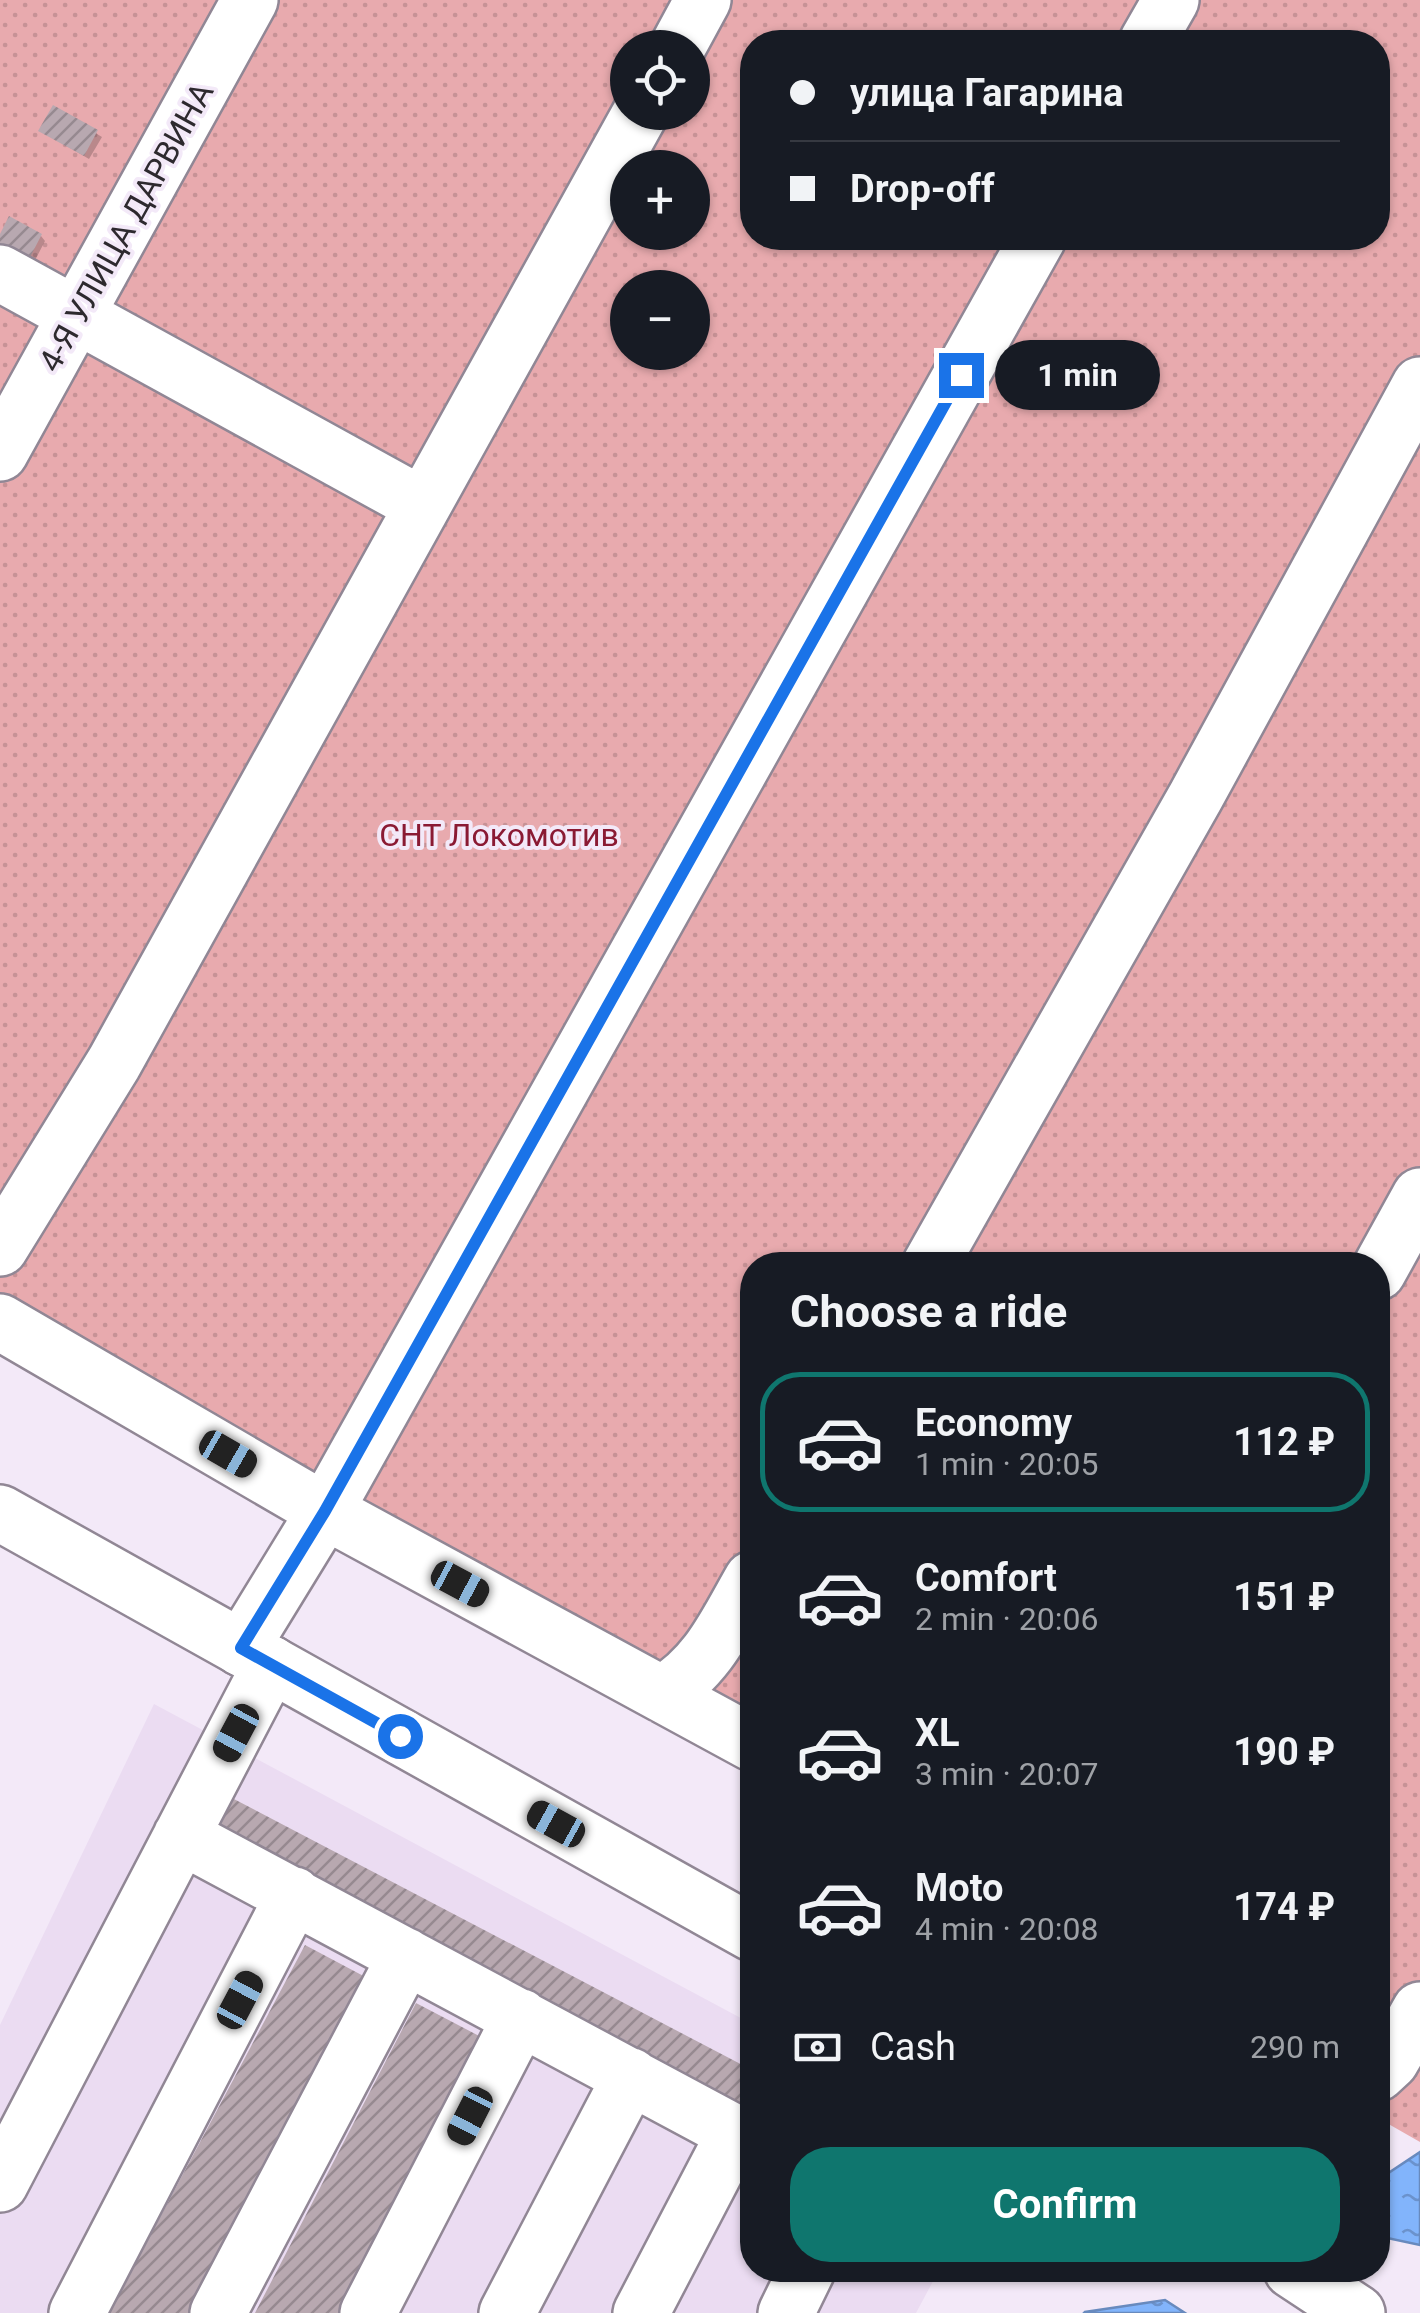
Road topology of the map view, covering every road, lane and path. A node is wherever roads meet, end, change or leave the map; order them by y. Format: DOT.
graph roads {
  1 [pos="250,0"];
  2 [pos="703,0"];
  3 [pos="1170,0"];
  4 [pos="687,30"];
  5 [pos="1154,30"];
  6 [pos="631,130"];
  7 [pos="1031,250"];
  8 [pos="0,273"];
  9 [pos="79,315"];
  10 [pos="1420,385"];
  11 [pos="0,453"];
  12 [pos="422,504"];
  13 [pos="1420,1196"];
  14 [pos="0,1248"];
  15 [pos="937,1252"];
  16 [pos="1389,1252"];
  17 [pos="0,1322"];
  18 [pos="325,1511"];
  19 [pos="0,1513"];
  20 [pos="740,1600"];
  21 [pos="256,1656"];
  22 [pos="662,1694"];
  23 [pos="740,1736"];
  24 [pos="181,1836"];
  25 [pos="294,1895"];
  26 [pos="740,1926"];
  27 [pos="406,1956"];
  28 [pos="1420,2010"];
  29 [pos="521,2018"];
  30 [pos="1390,2063"];
  31 [pos="630,2076"];
  32 [pos="740,2136"];
  33 [pos="740,2145"];
  34 [pos="0,2184"];
  35 [pos="801,2282"];
  36 [pos="1310,2282"];
  37 [pos="77,2313"];
  38 [pos="218,2313"];
  39 [pos="368,2313"];
  40 [pos="507,2313"];
  41 [pos="641,2313"];
  42 [pos="786,2313"];
  43 [pos="1357,2313"];
  1 -- 9 [label="street, 4-Я УЛИЦА ДАРВИНА"];
  2 -- 4 [label="street"];
  3 -- 5 [label="street"];
  6 -- 12 [label="street"];
  7 -- 18 [label="street"];
  8 -- 9 [label="street"];
  9 -- 11 [label="street, 4-Я УЛИЦА ДАРВИНА"];
  9 -- 12 [label="street"];
  10 -- 15 [label="street"];
  12 -- 14 [label="street"];
  13 -- 16 [label="street"];
  17 -- 18 [label="street"];
  18 -- 21 [label="street"];
  18 -- 22 [label="street"];
  19 -- 21 [label="street"];
  20 -- 22 [label="street"];
  21 -- 24 [label="street"];
  21 -- 26 [label="street"];
  22 -- 23 [label="street"];
  24 -- 25 [label="street"];
  24 -- 34 [label="street"];
  25 -- 27 [label="street"];
  25 -- 37 [label="street"];
  27 -- 29 [label="street"];
  27 -- 38 [label="street"];
  28 -- 30 [label="street"];
  29 -- 31 [label="street"];
  29 -- 39 [label="street"];
  31 -- 32 [label="street"];
  31 -- 40 [label="street"];
  33 -- 41 [label="street"];
  35 -- 42 [label="street"];
  36 -- 43 [label="street"];
}
